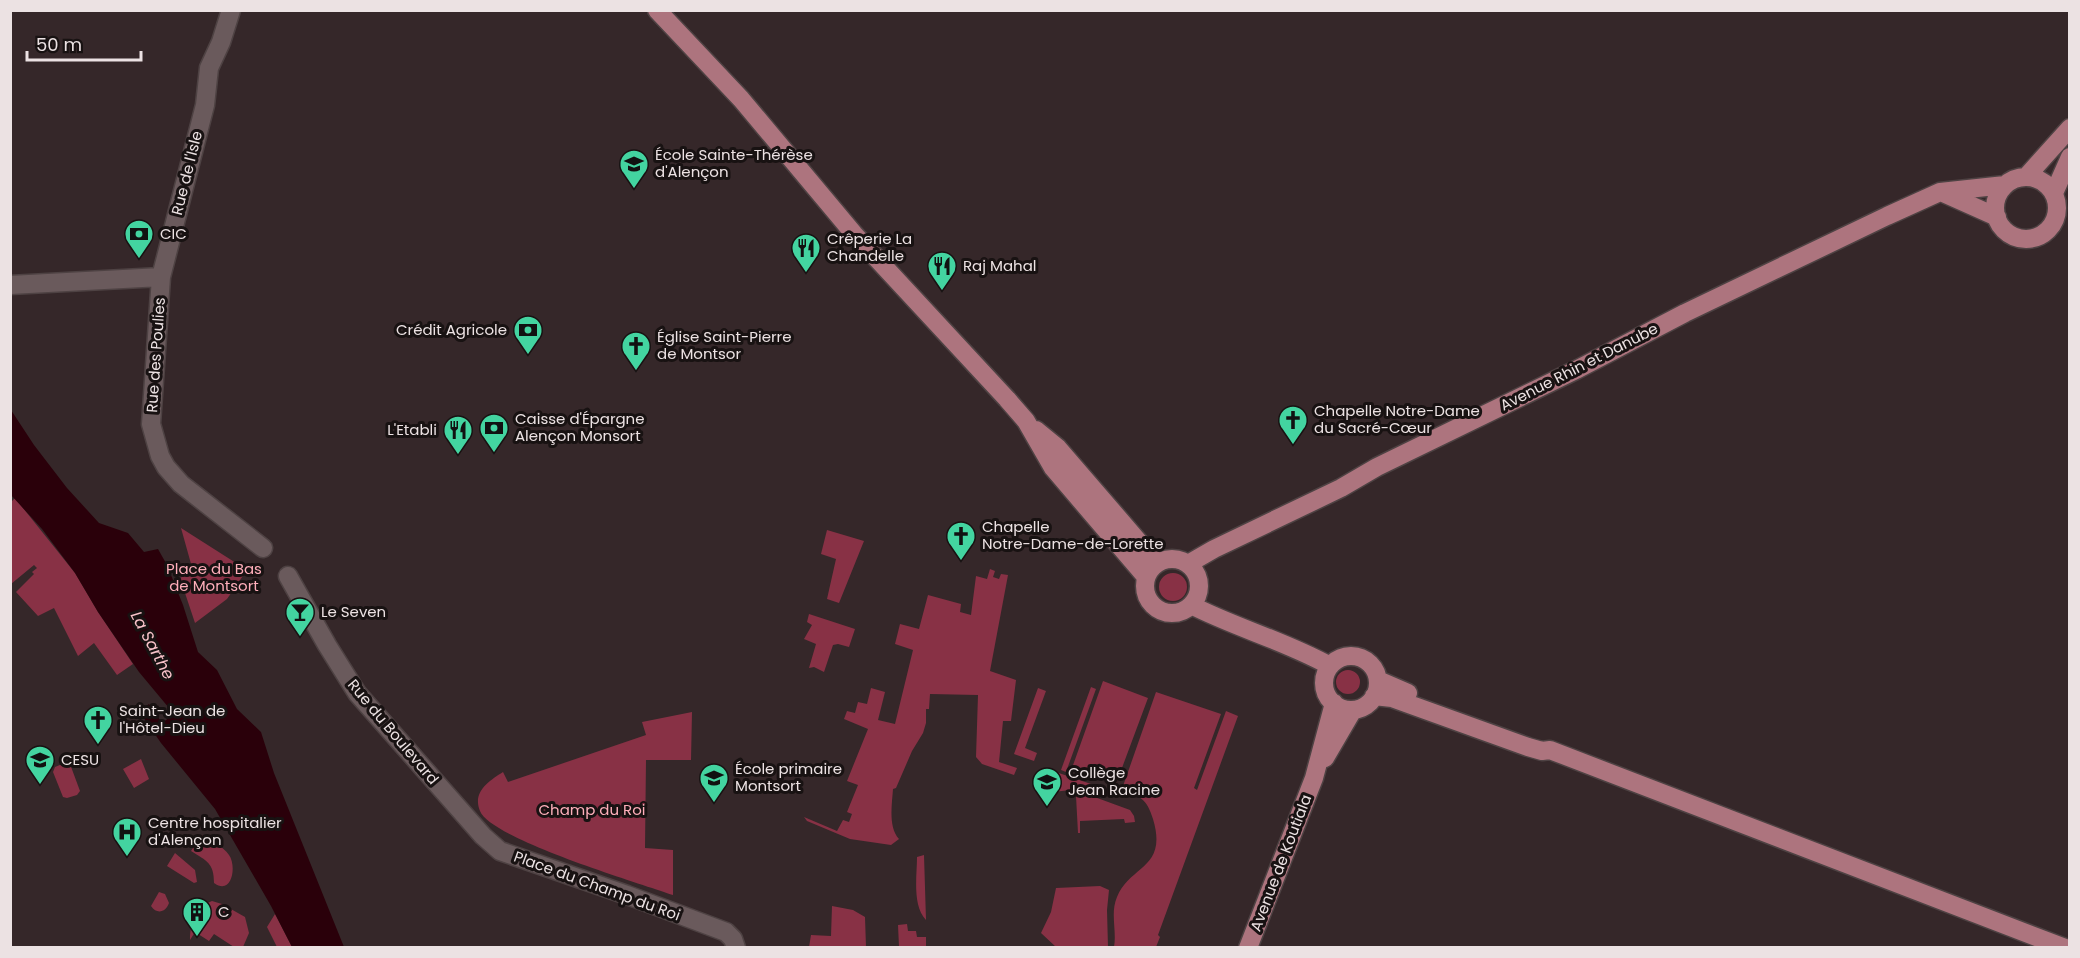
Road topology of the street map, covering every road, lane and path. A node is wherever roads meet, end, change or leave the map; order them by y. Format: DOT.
graph roads {
  1 [pos="231,10"];
  2 [pos="657,10"];
  3 [pos="2070,128"];
  4 [pos="2070,157"];
  5 [pos="2026,177"];
  6 [pos="2005,185"];
  7 [pos="1940,192"];
  8 [pos="2054,193"];
  9 [pos="1997,217"];
  10 [pos="161,277"];
  11 [pos="10,285"];
  12 [pos="263,548"];
  13 [pos="1188,564"];
  14 [pos="1152,570"];
  15 [pos="288,576"];
  16 [pos="1191,605"];
  17 [pos="1330,666"];
  18 [pos="1376,688"];
  19 [pos="1334,704"];
  20 [pos="1353,710"];
  21 [pos="1314,778"];
  22 [pos="445,793"];
  23 [pos="735,943"];
  24 [pos="1248,948"];
  25 [pos="2065,948"];
  1 -- 10 [label="street, Rue de l'Isle"];
  2 -- 14 [label="main road"];
  3 -- 5 [label="main road"];
  4 -- 8 [label="main road"];
  5 -- 6 [label="main road"];
  5 -- 8 [label="main road"];
  6 -- 7 [label="main road, Avenue Rhin et Danube"];
  6 -- 9 [label="main road"];
  7 -- 9 [label="main road"];
  7 -- 13 [label="main road, Avenue Rhin et Danube"];
  8 -- 9 [label="main road"];
  10 -- 11 [label="street"];
  10 -- 12 [label="street, Rue des Poulies"];
  13 -- 14 [label="main road"];
  13 -- 16 [label="main road"];
  14 -- 16 [label="main road"];
  15 -- 22 [label="street, Rue du Boulevard"];
  16 -- 17 [label="main road"];
  17 -- 18 [label="main road"];
  17 -- 19 [label="main road"];
  18 -- 20 [label="main road"];
  18 -- 25 [label="main road"];
  19 -- 20 [label="main road"];
  19 -- 21 [label="main road, Avenue de Koutiala"];
  20 -- 21 [label="main road, Avenue de Koutiala"];
  21 -- 24 [label="main road, Avenue de Koutiala"];
  22 -- 23 [label="street, Place du Champ du Roi"];
}
